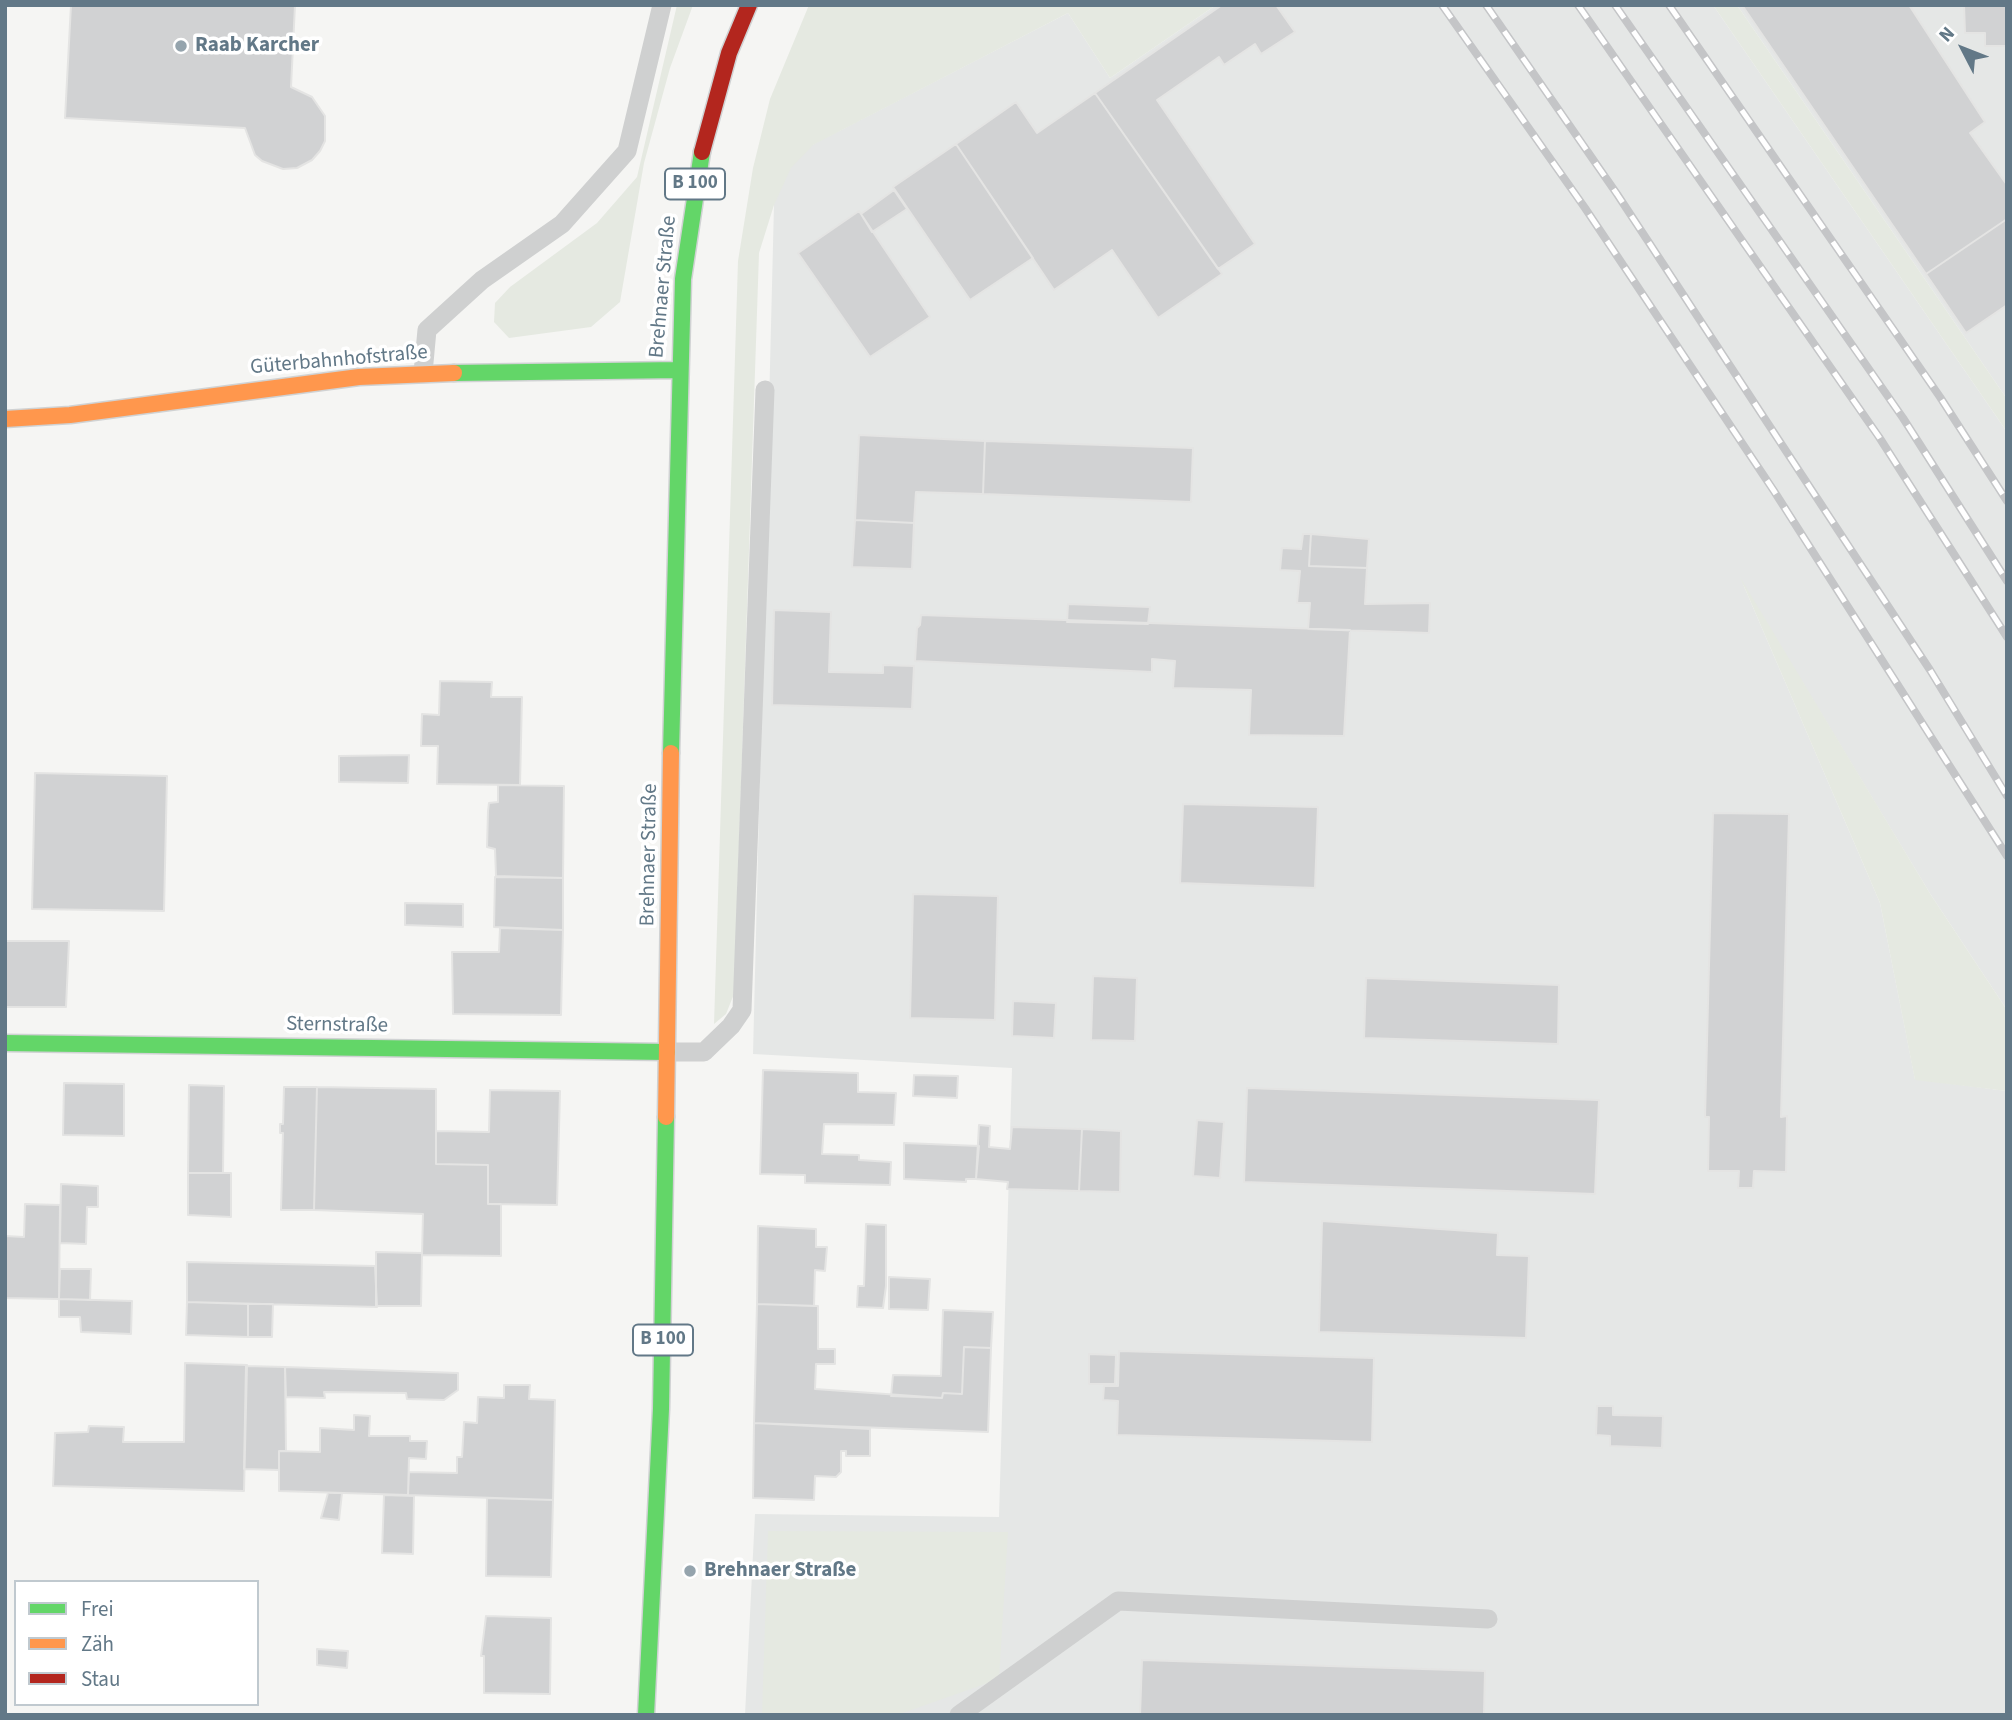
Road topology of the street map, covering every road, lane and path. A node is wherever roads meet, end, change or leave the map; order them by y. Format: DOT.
graph roads {
  1 [pos="662,5"];
  2 [pos="749,5"];
  3 [pos="679,370"];
  4 [pos="423,373"];
  5 [pos="765,390"];
  6 [pos="5,419"];
  7 [pos="5,1043"];
  8 [pos="667,1052"];
  9 [pos="1488,1619"];
  10 [pos="646,1715"];
  11 [pos="959,1715"];
  1 -- 4 [label="lane"];
  2 -- 3 [label="main road, Brehnaer Straße / B 100"];
  3 -- 4 [label="main road, Güterbahnhofstraße"];
  3 -- 8 [label="main road, Brehnaer Straße / B 100"];
  4 -- 6 [label="main road, Güterbahnhofstraße"];
  5 -- 8 [label="lane"];
  7 -- 8 [label="main road, Sternstraße"];
  8 -- 10 [label="main road, Brehnaer Straße / B 100"];
  9 -- 11 [label="lane"];
}
